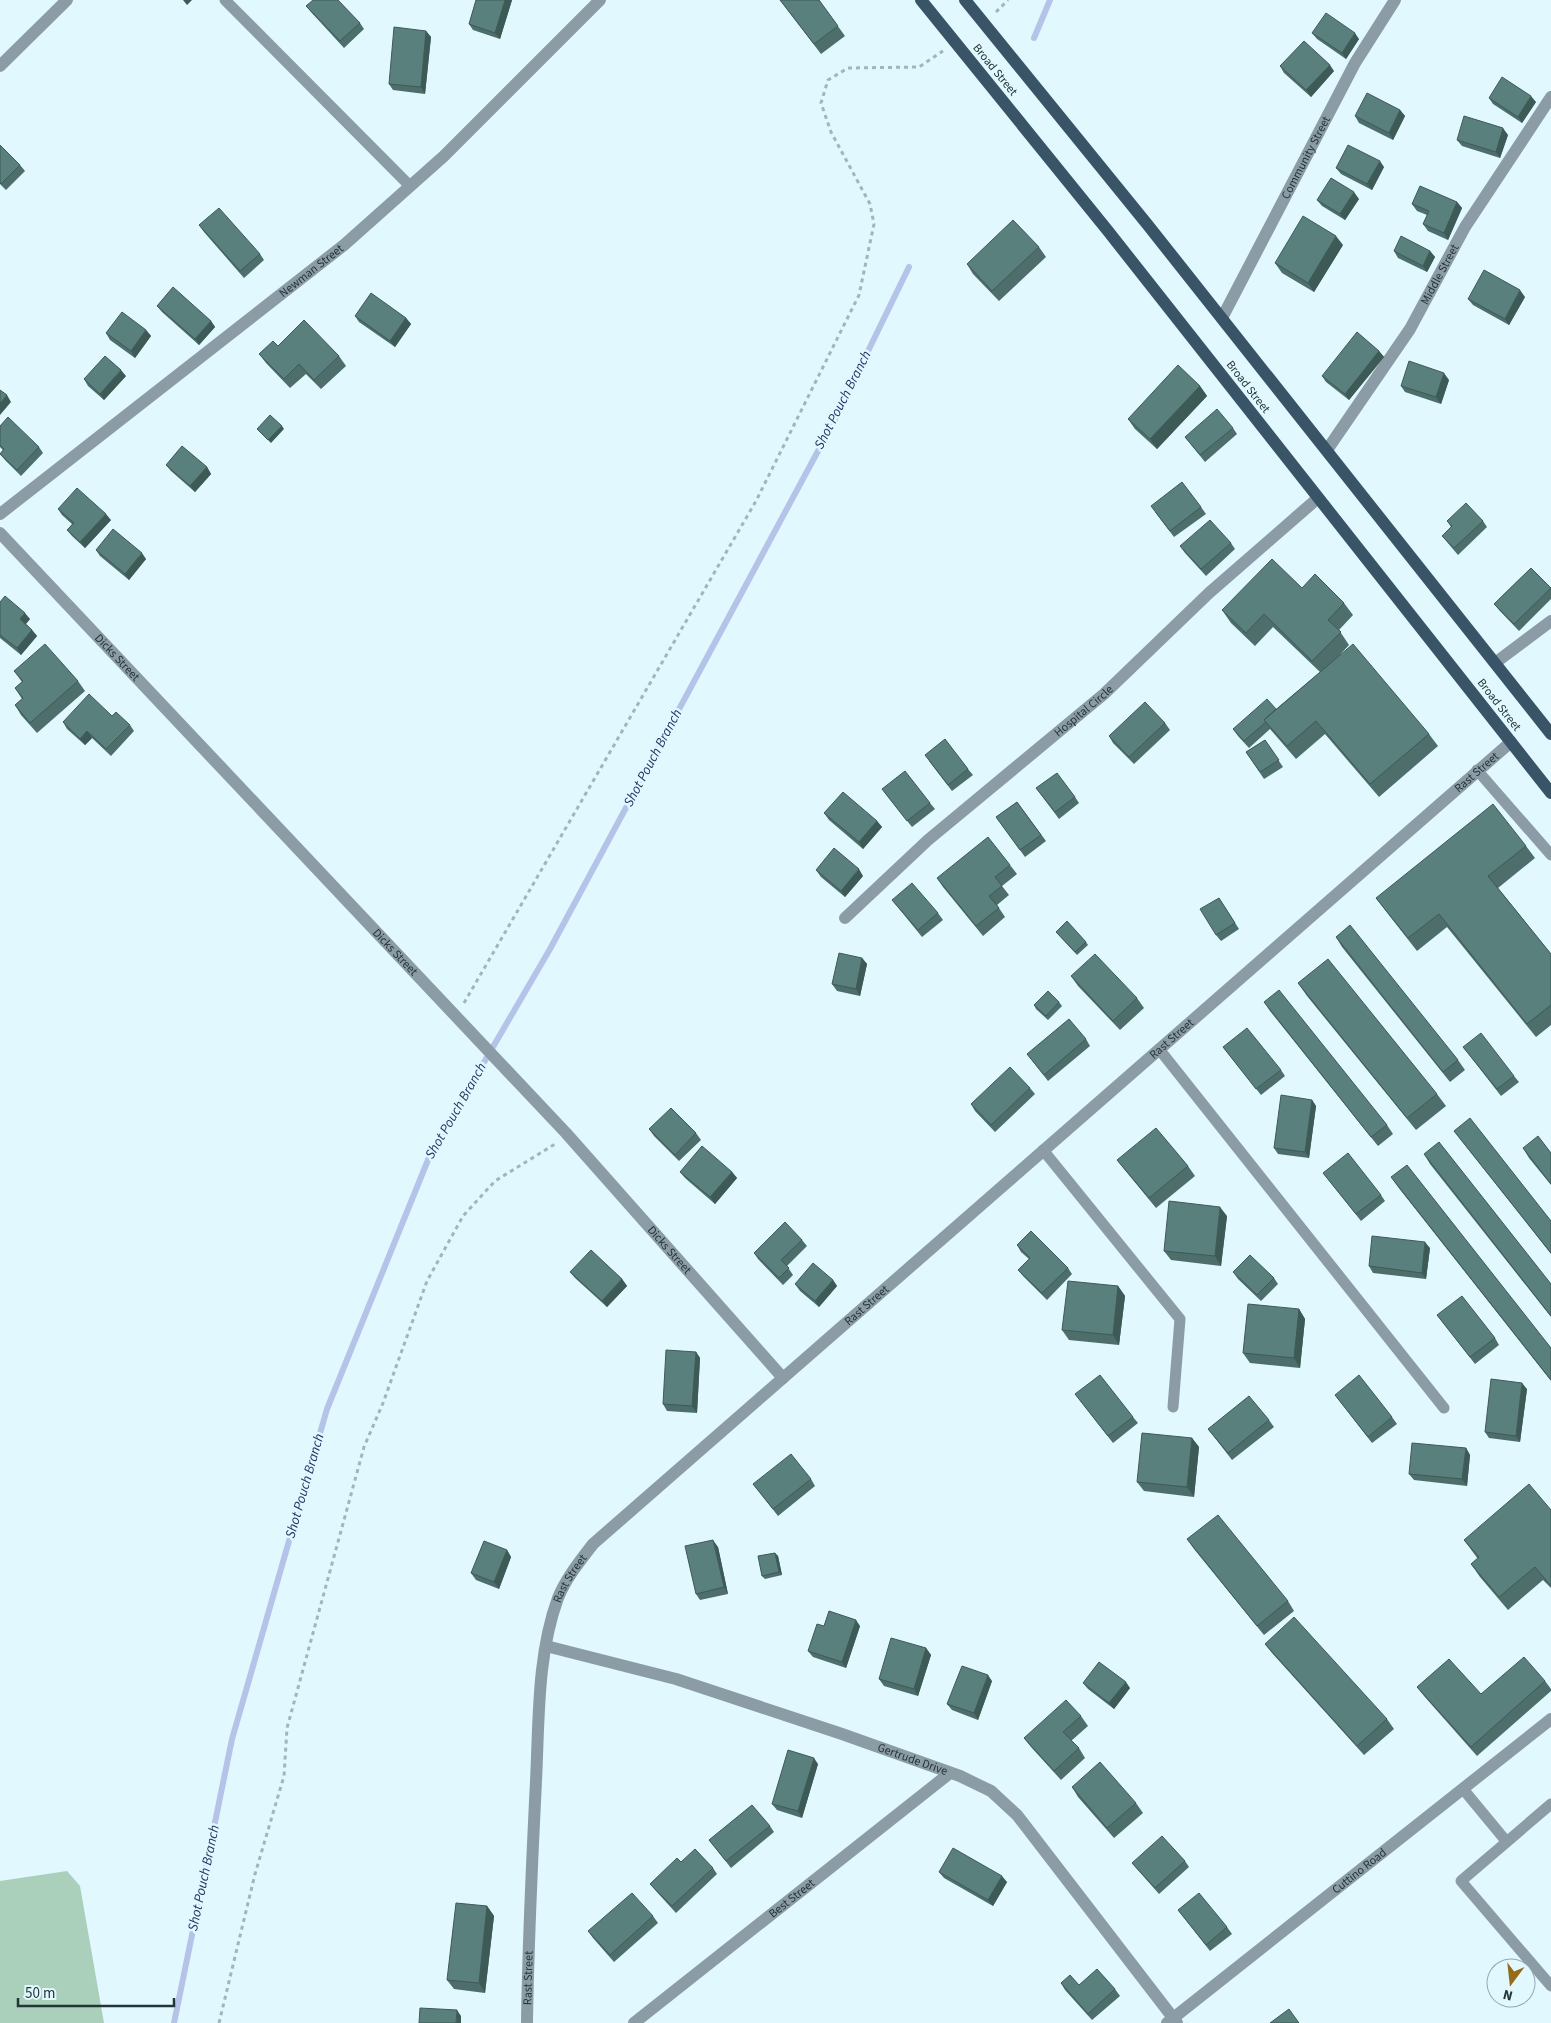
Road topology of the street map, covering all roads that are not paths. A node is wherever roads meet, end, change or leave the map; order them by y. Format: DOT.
graph roads {
  1 [pos="225,0"];
  2 [pos="600,0"];
  3 [pos="921,0"];
  4 [pos="965,0"];
  5 [pos="1395,0"];
  6 [pos="59,3"];
  7 [pos="0,66"];
  8 [pos="1551,97"];
  9 [pos="410,186"];
  10 [pos="1222,318"];
  11 [pos="1327,450"];
  12 [pos="1318,498"];
  13 [pos="0,514"];
  14 [pos="0,533"];
  15 [pos="1551,620"];
  16 [pos="1495,663"];
  17 [pos="1551,734"];
  18 [pos="1511,742"];
  19 [pos="1477,770"];
  20 [pos="1551,793"];
  21 [pos="1551,856"];
  22 [pos="846,918"];
  23 [pos="1159,1049"];
  24 [pos="1043,1150"];
  25 [pos="783,1378"];
  26 [pos="1174,1407"];
  27 [pos="1444,1408"];
  28 [pos="546,1646"];
  29 [pos="1551,1719"];
  30 [pos="950,1773"];
  31 [pos="1462,1789"];
  32 [pos="1551,1804"];
  33 [pos="1506,1841"];
  34 [pos="1551,1986"];
  35 [pos="1172,2021"];
  36 [pos="527,2023"];
  37 [pos="634,2023"];
  1 -- 9 [label="lane"];
  2 -- 9 [label="street, Newman Street"];
  3 -- 12 [label="main road, Broad Street"];
  4 -- 10 [label="main road, Broad Street"];
  5 -- 10 [label="street, Community Street"];
  6 -- 7 [label="street"];
  8 -- 11 [label="street, Middle Street"];
  9 -- 13 [label="street, Newman Street"];
  10 -- 11 [label="main road, Broad Street"];
  11 -- 16 [label="main road, Broad Street"];
  12 -- 18 [label="main road, Broad Street"];
  12 -- 22 [label="street, Hospital Circle"];
  14 -- 25 [label="street, Dicks Street"];
  15 -- 16 [label="street"];
  16 -- 17 [label="main road, Broad Street"];
  18 -- 19 [label="street, Rast Street"];
  18 -- 20 [label="main road, Broad Street"];
  19 -- 21 [label="lane"];
  19 -- 23 [label="street, Rast Street"];
  23 -- 24 [label="street, Rast Street"];
  23 -- 27 [label="lane"];
  24 -- 25 [label="street, Rast Street"];
  24 -- 26 [label="lane"];
  25 -- 28 [label="street, Rast Street"];
  28 -- 30 [label="street, Gertrude Drive"];
  28 -- 36 [label="street, Rast Street"];
  29 -- 31 [label="street, Cuttino Road"];
  30 -- 35 [label="street, Gertrude Drive"];
  30 -- 37 [label="street, Best Street"];
  31 -- 33 [label="lane"];
  31 -- 35 [label="street, Cuttino Road"];
  32 -- 33 [label="lane"];
  33 -- 34 [label="lane"];
}
